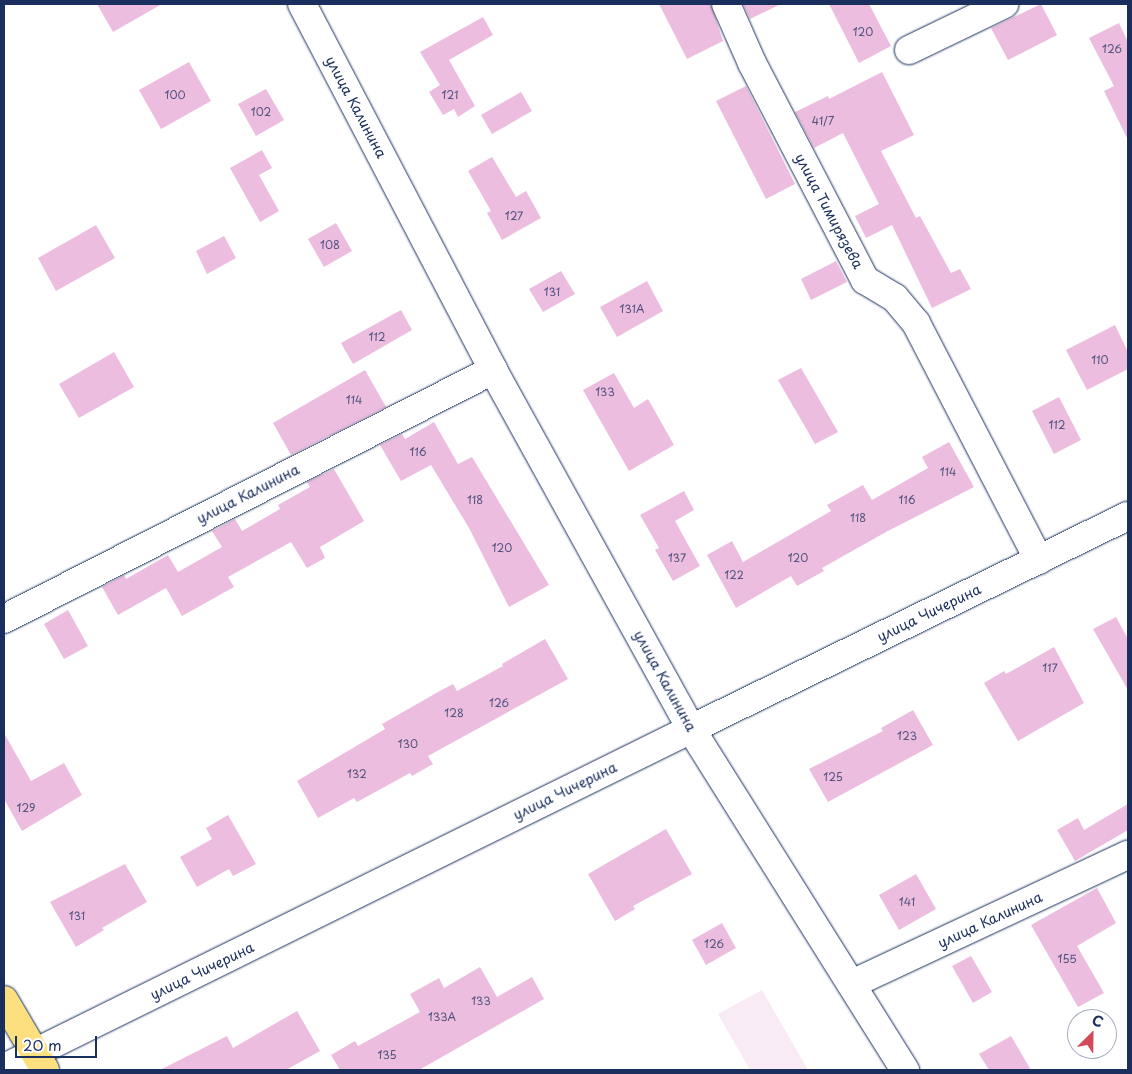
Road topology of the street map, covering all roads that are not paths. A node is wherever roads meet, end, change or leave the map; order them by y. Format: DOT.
graph roads {
  1 [pos="302,4"];
  2 [pos="726,4"];
  3 [pos="1004,4"];
  4 [pos="909,50"];
  5 [pos="493,370"];
  6 [pos="1128,516"];
  7 [pos="1039,560"];
  8 [pos="4,619"];
  9 [pos="691,729"];
  10 [pos="1128,855"];
  11 [pos="852,984"];
  12 [pos="4,1000"];
  13 [pos="40,1062"];
  14 [pos="4,1068"];
  15 [pos="906,1070"];
  1 -- 5 [label="street, улица Калинина"];
  2 -- 7 [label="street, улица Тимирязева"];
  3 -- 4 [label="street"];
  5 -- 8 [label="street, улица Калинина"];
  5 -- 9 [label="street, улица Калинина"];
  6 -- 7 [label="street, улица Чичерина"];
  7 -- 9 [label="street, улица Чичерина"];
  9 -- 11 [label="street, улица Калинина"];
  9 -- 13 [label="street, улица Чичерина"];
  10 -- 11 [label="street, улица Калинина"];
  11 -- 15 [label="street, улица Калинина"];
  12 -- 13 [label="main road"];
  13 -- 14 [label="street, улица Чичерина"];
}
